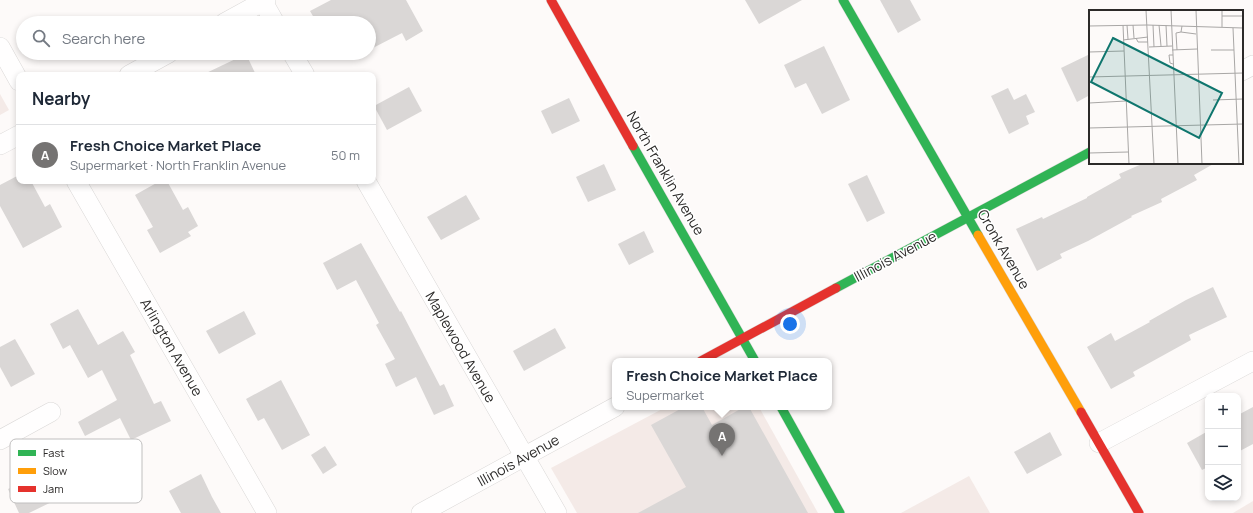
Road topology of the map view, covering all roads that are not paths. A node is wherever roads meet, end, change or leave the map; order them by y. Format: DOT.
graph roads {
  1 [pos="551,0"];
  2 [pos="843,0"];
  3 [pos="264,1"];
  4 [pos="237,16"];
  5 [pos="272,16"];
  6 [pos="0,47"];
  7 [pos="156,60"];
  8 [pos="296,60"];
  9 [pos="1253,65"];
  10 [pos="1243,70"];
  11 [pos="134,72"];
  12 [pos="303,72"];
  13 [pos="16,76"];
  14 [pos="16,137"];
  15 [pos="0,145"];
  16 [pos="1089,153"];
  17 [pos="78,184"];
  18 [pos="368,184"];
  19 [pos="969,217"];
  20 [pos="743,338"];
  21 [pos="706,358"];
  22 [pos="753,358"];
  23 [pos="1253,361"];
  24 [pos="612,409"];
  25 [pos="783,410"];
  26 [pos="51,412"];
  27 [pos="0,440"];
  28 [pos="1099,443"];
  29 [pos="524,456"];
  30 [pos="267,513"];
  31 [pos="421,513"];
  32 [pos="558,513"];
  33 [pos="840,513"];
  34 [pos="1139,513"];
  1 -- 20 [label="street, North Franklin Avenue"];
  2 -- 19 [label="street, Cronk Avenue"];
  3 -- 4 [label="street"];
  3 -- 5 [label="street"];
  6 -- 13 [label="street"];
  7 -- 11 [label="street"];
  8 -- 12 [label="street"];
  9 -- 10 [label="street"];
  14 -- 15 [label="street"];
  16 -- 19 [label="street, Illinois Avenue"];
  17 -- 30 [label="street, Arlington Avenue"];
  18 -- 29 [label="street, Maplewood Avenue"];
  19 -- 20 [label="street, Illinois Avenue"];
  19 -- 28 [label="street, Cronk Avenue"];
  20 -- 21 [label="street, Illinois Avenue"];
  20 -- 22 [label="street, North Franklin Avenue"];
  23 -- 28 [label="street"];
  24 -- 29 [label="street, Illinois Avenue"];
  25 -- 33 [label="street"];
  26 -- 27 [label="street"];
  28 -- 34 [label="street, Cronk Avenue"];
  29 -- 31 [label="street, Illinois Avenue"];
  29 -- 32 [label="street, Maplewood Avenue"];
}
